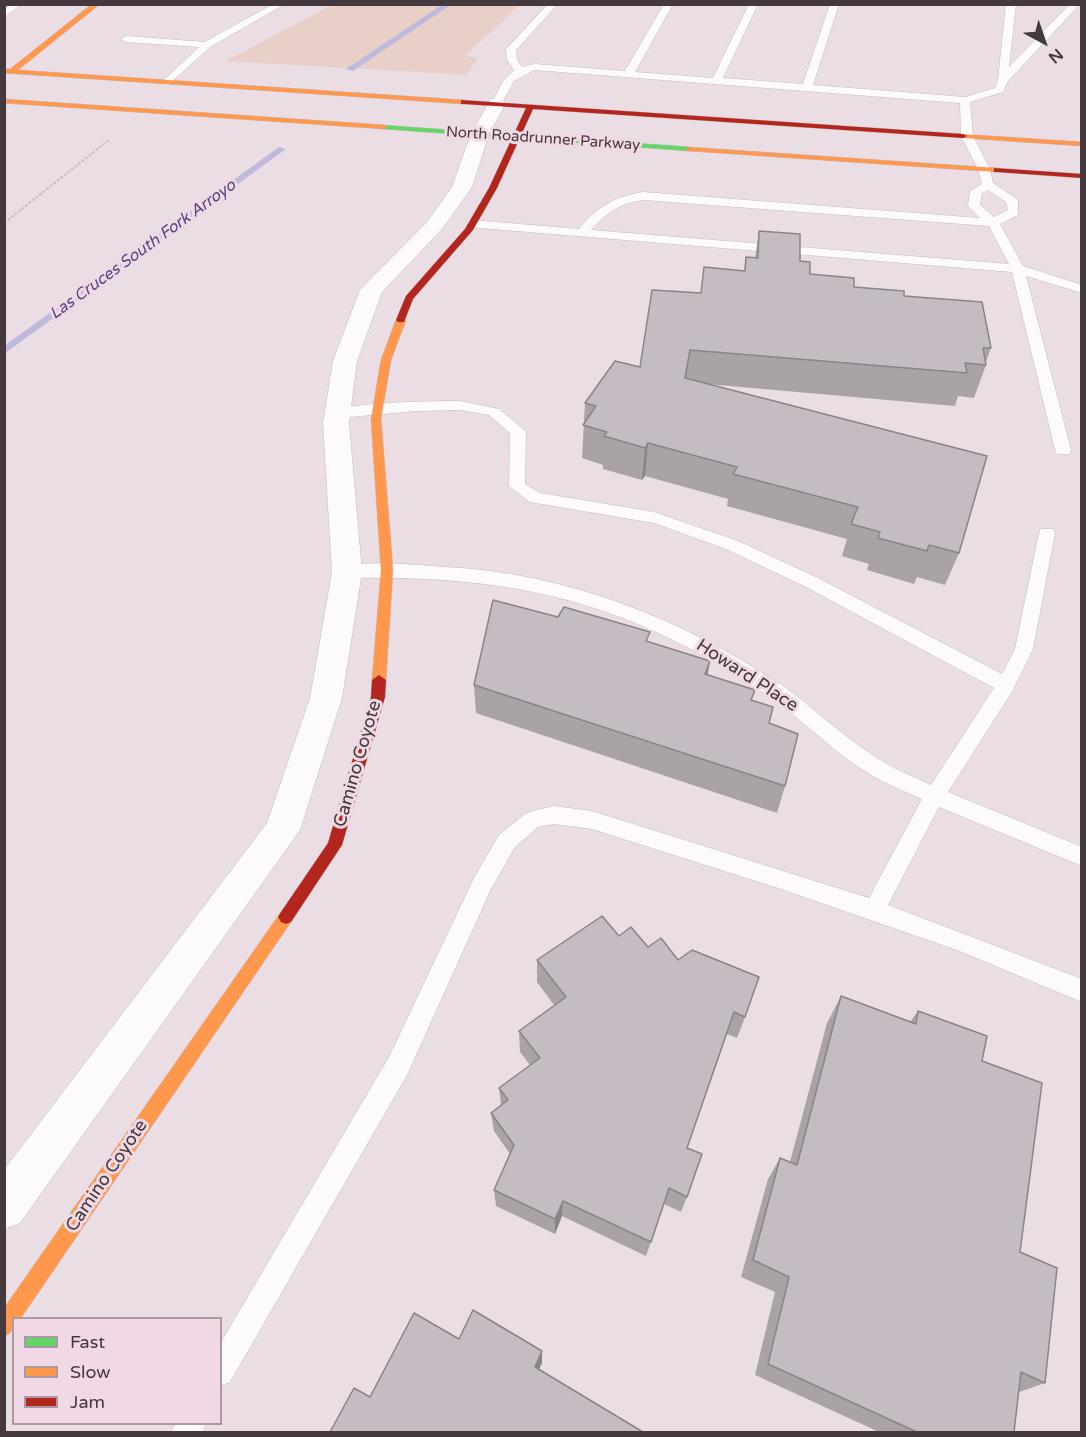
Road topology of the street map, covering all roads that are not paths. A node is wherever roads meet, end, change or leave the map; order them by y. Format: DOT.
graph roads {
  1 [pos="18,4"];
  2 [pos="97,4"];
  3 [pos="280,4"];
  4 [pos="554,4"];
  5 [pos="669,4"];
  6 [pos="754,4"];
  7 [pos="835,4"];
  8 [pos="1011,4"];
  9 [pos="1076,4"];
  10 [pos="4,14"];
  11 [pos="126,39"];
  12 [pos="207,45"];
  13 [pos="519,70"];
  14 [pos="8,71"];
  15 [pos="628,74"];
  16 [pos="1003,80"];
  17 [pos="717,81"];
  18 [pos="168,82"];
  19 [pos="807,88"];
  20 [pos="965,100"];
  21 [pos="4,101"];
  22 [pos="497,103"];
  23 [pos="531,105"];
  24 [pos="480,135"];
  25 [pos="967,136"];
  26 [pos="518,137"];
  27 [pos="1082,144"];
  28 [pos="984,169"];
  29 [pos="1082,176"];
  30 [pos="988,185"];
  31 [pos="993,223"];
  32 [pos="472,224"];
  33 [pos="580,234"];
  34 [pos="1018,269"];
  35 [pos="1082,289"];
  36 [pos="378,410"];
  37 [pos="338,413"];
  38 [pos="1063,450"];
  39 [pos="1047,533"];
  40 [pos="387,570"];
  41 [pos="347,572"];
  42 [pos="1006,685"];
  43 [pos="935,795"];
  44 [pos="1082,858"];
  45 [pos="874,909"];
  46 [pos="1082,991"];
  47 [pos="4,1207"];
  48 [pos="4,1326"];
  49 [pos="222,1369"];
  1 -- 10 [label="lane"];
  2 -- 14 [label="main road"];
  3 -- 12 [label="lane"];
  4 -- 13 [label="lane"];
  5 -- 15 [label="lane"];
  6 -- 17 [label="lane"];
  7 -- 19 [label="lane"];
  8 -- 16 [label="lane"];
  9 -- 16 [label="lane"];
  11 -- 12 [label="lane"];
  12 -- 18 [label="lane"];
  13 -- 15 [label="lane"];
  13 -- 22 [label="lane"];
  14 -- 18 [label="main road, North Roadrunner Parkway"];
  15 -- 17 [label="lane"];
  16 -- 20 [label="lane"];
  17 -- 19 [label="lane"];
  18 -- 22 [label="main road, North Roadrunner Parkway"];
  19 -- 20 [label="lane"];
  20 -- 25 [label="lane"];
  21 -- 24 [label="main road, North Roadrunner Parkway"];
  22 -- 23 [label="main road, North Roadrunner Parkway"];
  22 -- 24 [label="street"];
  23 -- 25 [label="main road, North Roadrunner Parkway"];
  23 -- 26 [label="main road, Camino Coyote"];
  24 -- 26 [label="main road, North Roadrunner Parkway"];
  24 -- 37 [label="street"];
  25 -- 27 [label="main road, North Roadrunner Parkway"];
  25 -- 28 [label="lane"];
  26 -- 28 [label="main road, North Roadrunner Parkway"];
  26 -- 32 [label="main road, Camino Coyote"];
  28 -- 29 [label="main road, North Roadrunner Parkway"];
  28 -- 30 [label="lane"];
  30 -- 31 [label="lane"];
  30 -- 31 [label="lane"];
  31 -- 33 [label="lane"];
  31 -- 34 [label="lane"];
  32 -- 33 [label="lane"];
  32 -- 36 [label="main road, Camino Coyote"];
  33 -- 34 [label="lane"];
  34 -- 35 [label="lane"];
  34 -- 38 [label="lane"];
  36 -- 37 [label="lane"];
  36 -- 40 [label="main road, Camino Coyote"];
  36 -- 42 [label="lane"];
  37 -- 41 [label="street"];
  39 -- 42 [label="lane"];
  40 -- 41 [label="lane, Howard Place"];
  40 -- 43 [label="lane, Howard Place"];
  40 -- 48 [label="main road, Camino Coyote"];
  41 -- 47 [label="street"];
  42 -- 43 [label="lane"];
  43 -- 44 [label="lane, Howard Place"];
  43 -- 45 [label="lane"];
  45 -- 46 [label="lane"];
  45 -- 49 [label="lane"];
}
